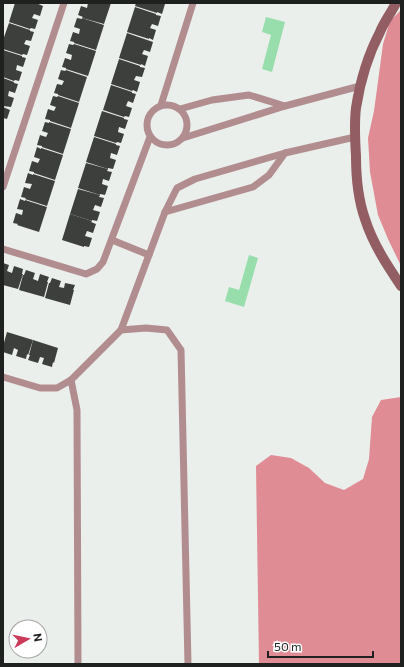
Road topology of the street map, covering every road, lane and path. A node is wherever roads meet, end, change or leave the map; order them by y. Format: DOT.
graph roads {
  1 [pos="64,3"];
  2 [pos="193,3"];
  3 [pos="396,3"];
  4 [pos="360,86"];
  5 [pos="161,105"];
  6 [pos="285,106"];
  7 [pos="180,109"];
  8 [pos="150,137"];
  9 [pos="355,137"];
  10 [pos="183,138"];
  11 [pos="285,153"];
  12 [pos="3,187"];
  13 [pos="165,212"];
  14 [pos="112,240"];
  15 [pos="3,249"];
  16 [pos="149,255"];
  17 [pos="401,286"];
  18 [pos="121,330"];
  19 [pos="3,377"];
  20 [pos="71,380"];
  21 [pos="78,664"];
  22 [pos="188,664"];
  1 -- 12 [label="lane"];
  2 -- 5 [label="lane"];
  3 -- 4 [label="street"];
  4 -- 6 [label="lane"];
  4 -- 9 [label="street"];
  5 -- 7 [label="lane"];
  5 -- 8 [label="lane"];
  6 -- 7 [label="lane"];
  6 -- 10 [label="lane"];
  7 -- 10 [label="lane"];
  8 -- 10 [label="lane"];
  8 -- 14 [label="lane"];
  9 -- 11 [label="lane"];
  9 -- 17 [label="street"];
  11 -- 13 [label="lane"];
  11 -- 13 [label="lane"];
  13 -- 16 [label="lane"];
  14 -- 15 [label="lane"];
  14 -- 16 [label="lane"];
  16 -- 18 [label="lane"];
  18 -- 20 [label="lane"];
  18 -- 22 [label="lane"];
  19 -- 20 [label="lane"];
  20 -- 21 [label="lane"];
}
